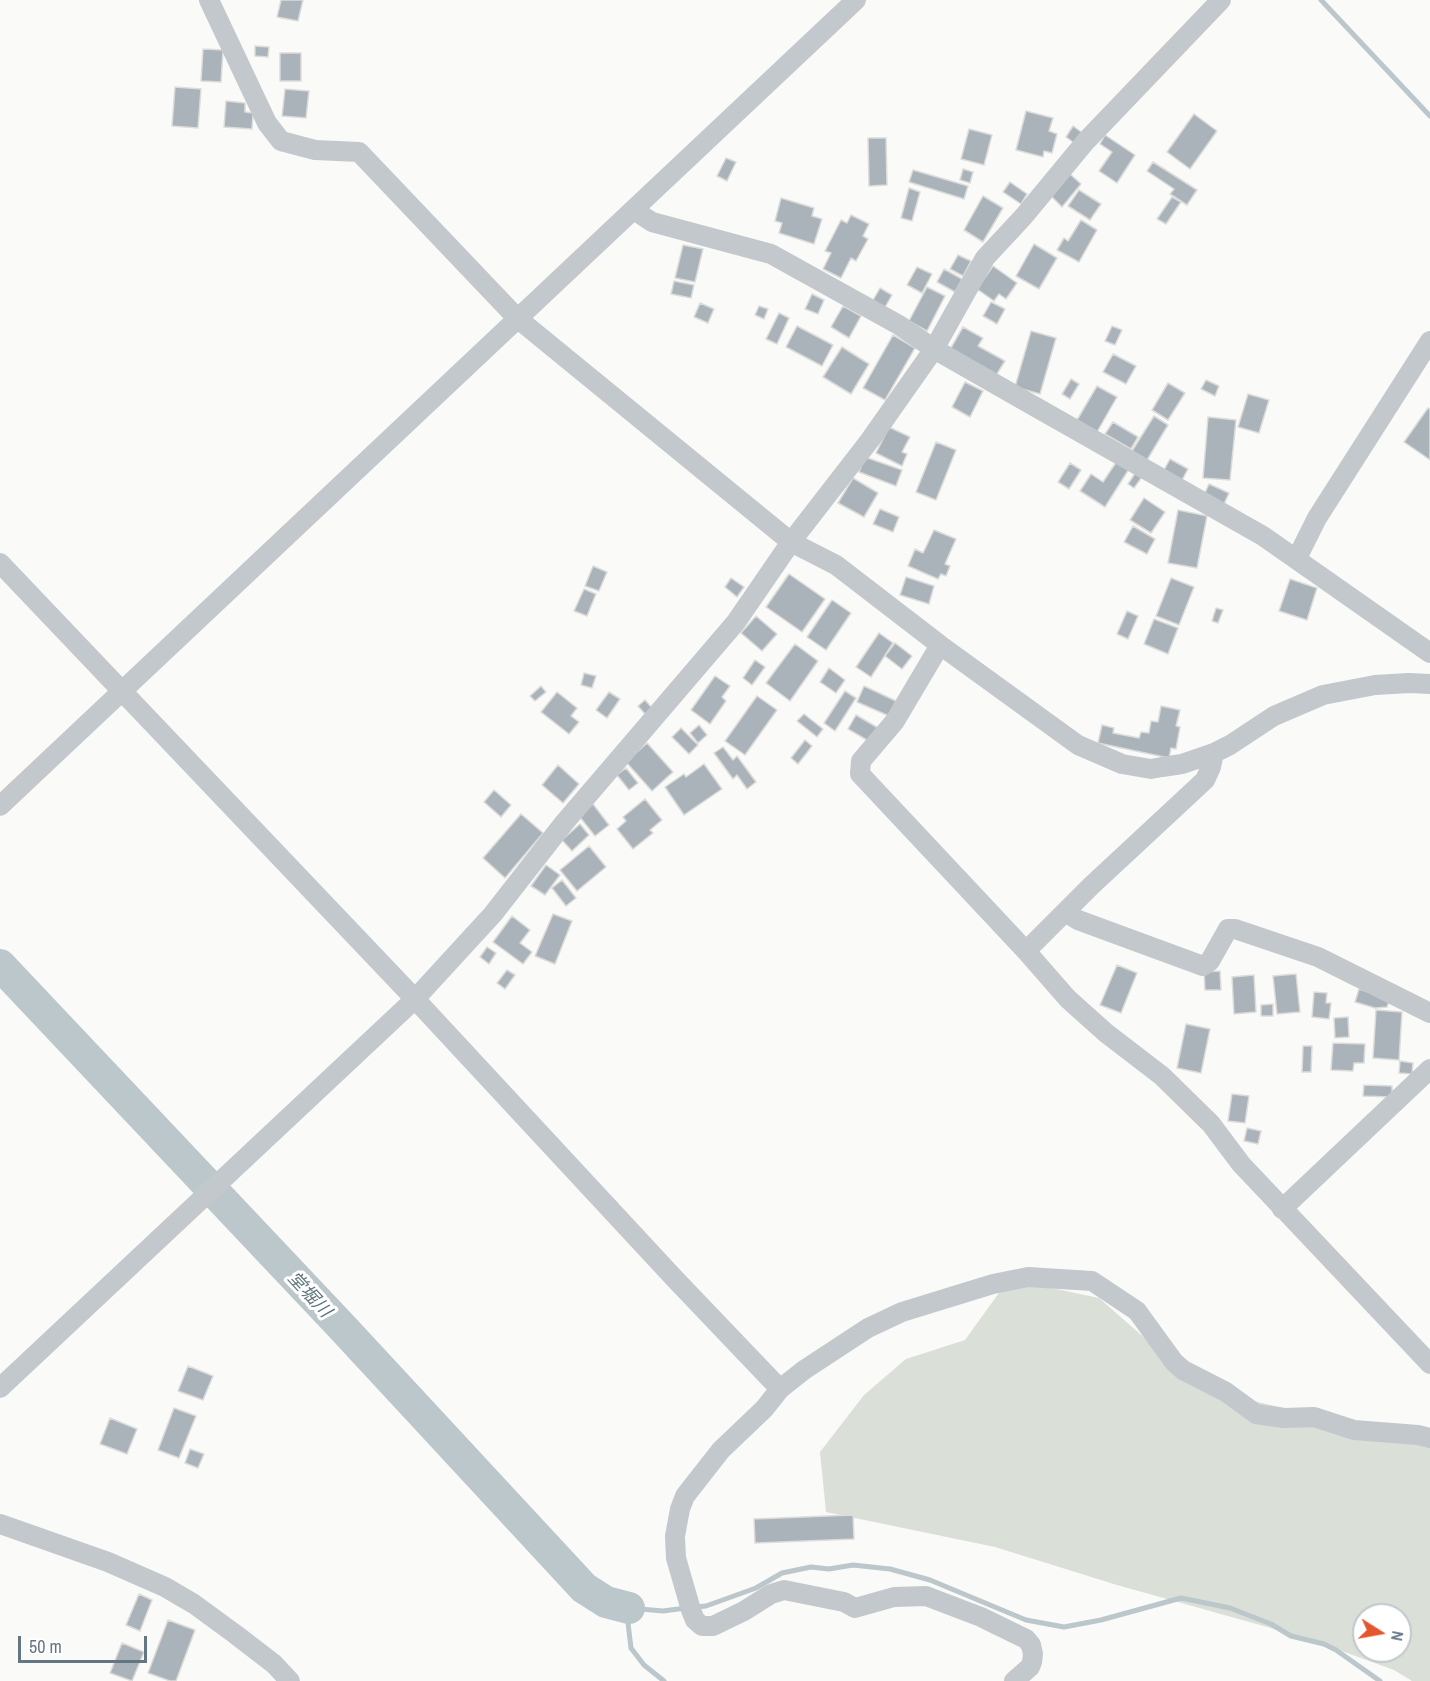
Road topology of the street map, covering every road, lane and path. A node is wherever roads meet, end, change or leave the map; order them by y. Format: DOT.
graph roads {
  1 [pos="209,0"];
  2 [pos="856,0"];
  3 [pos="1221,0"];
  4 [pos="634,210"];
  5 [pos="518,318"];
  6 [pos="1430,341"];
  7 [pos="934,349"];
  8 [pos="791,542"];
  9 [pos="1297,558"];
  10 [pos="0,563"];
  11 [pos="940,645"];
  12 [pos="1430,653"];
  13 [pos="1430,684"];
  14 [pos="121,692"];
  15 [pos="1214,753"];
  16 [pos="0,806"];
  17 [pos="1065,912"];
  18 [pos="1026,951"];
  19 [pos="415,999"];
  20 [pos="1430,1012"];
  21 [pos="1430,1069"];
  22 [pos="1282,1209"];
  23 [pos="1430,1364"];
  24 [pos="2,1381"];
  25 [pos="780,1389"];
  26 [pos="1430,1438"];
  27 [pos="0,1524"];
  28 [pos="290,1681"];
  29 [pos="1014,1681"];
  1 -- 5 [label="street"];
  2 -- 4 [label="street"];
  3 -- 7 [label="street"];
  4 -- 5 [label="street"];
  4 -- 7 [label="street"];
  5 -- 8 [label="street"];
  5 -- 14 [label="street"];
  6 -- 9 [label="street"];
  7 -- 8 [label="street"];
  7 -- 9 [label="street"];
  8 -- 11 [label="street"];
  8 -- 19 [label="street"];
  9 -- 12 [label="street"];
  10 -- 14 [label="street"];
  11 -- 15 [label="street"];
  11 -- 18 [label="street"];
  13 -- 15 [label="street"];
  14 -- 16 [label="street"];
  14 -- 19 [label="street"];
  15 -- 17 [label="street"];
  17 -- 18 [label="street"];
  17 -- 20 [label="street"];
  18 -- 22 [label="street"];
  19 -- 24 [label="street"];
  19 -- 25 [label="street"];
  21 -- 22 [label="street"];
  22 -- 23 [label="street"];
  25 -- 26 [label="street"];
  25 -- 29 [label="street"];
  27 -- 28 [label="street"];
}
